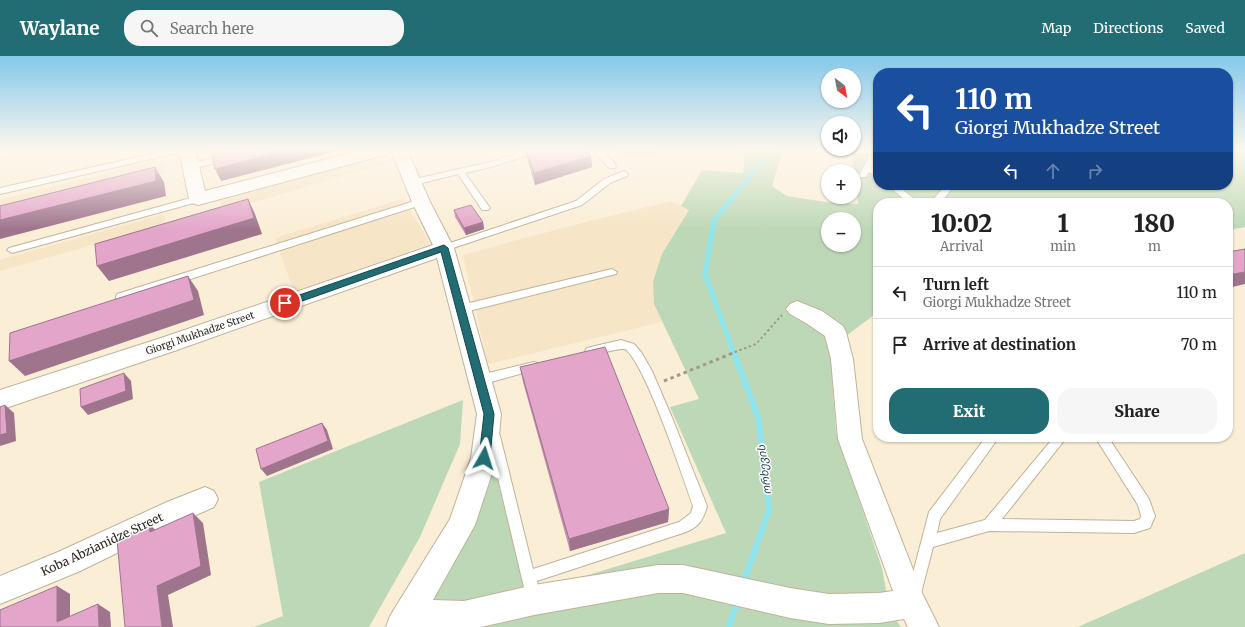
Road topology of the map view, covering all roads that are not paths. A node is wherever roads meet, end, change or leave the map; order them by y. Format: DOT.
graph roads {
  1 [pos="63,177"];
  2 [pos="194,177"];
  3 [pos="282,177"];
  4 [pos="411,177"];
  5 [pos="436,177"];
  6 [pos="464,177"];
  7 [pos="618,177"];
  8 [pos="414,182"];
  9 [pos="898,190"];
  10 [pos="947,190"];
  11 [pos="0,191"];
  12 [pos="908,198"];
  13 [pos="939,198"];
  14 [pos="198,199"];
  15 [pos="421,202"];
  16 [pos="485,208"];
  17 [pos="444,248"];
  18 [pos="12,250"];
  19 [pos="612,272"];
  20 [pos="121,297"];
  21 [pos="461,309"];
  22 [pos="797,309"];
  23 [pos="581,354"];
  24 [pos="542,364"];
  25 [pos="480,380"];
  26 [pos="0,400"];
  27 [pos="489,414"];
  28 [pos="989,442"];
  29 [pos="1056,442"];
  30 [pos="1104,442"];
  31 [pos="205,499"];
  32 [pos="989,525"];
  33 [pos="927,542"];
  34 [pos="531,589"];
  35 [pos="0,590"];
  36 [pos="918,615"];
  37 [pos="405,621"];
  1 -- 11 [label="lane"];
  2 -- 14 [label="street"];
  3 -- 14 [label="street"];
  4 -- 8 [label="street"];
  5 -- 8 [label="lane"];
  6 -- 16 [label="lane"];
  7 -- 17 [label="lane"];
  8 -- 15 [label="street"];
  9 -- 12 [label="lane"];
  10 -- 13 [label="lane"];
  14 -- 18 [label="lane"];
  15 -- 17 [label="street"];
  15 -- 20 [label="lane"];
  17 -- 21 [label="street"];
  17 -- 26 [label="street, Giorgi Mukhadze Street"];
  19 -- 21 [label="lane"];
  21 -- 25 [label="street"];
  22 -- 36 [label="street"];
  23 -- 34 [label="lane"];
  24 -- 25 [label="lane"];
  25 -- 27 [label="street"];
  27 -- 34 [label="lane"];
  27 -- 37 [label="street"];
  28 -- 33 [label="lane"];
  29 -- 32 [label="lane"];
  30 -- 32 [label="lane"];
  31 -- 35 [label="street, Koba Abzianidze Street"];
  32 -- 33 [label="lane"];
  33 -- 36 [label="lane"];
  34 -- 36 [label="street"];
  34 -- 37 [label="street"];
}
